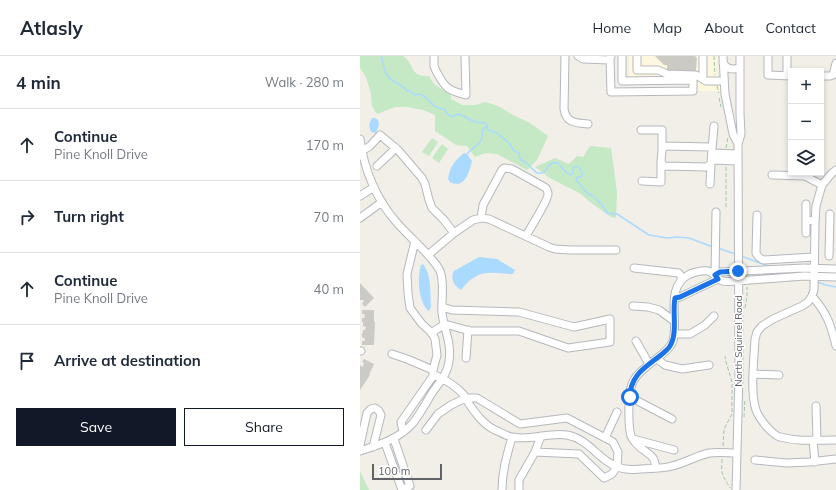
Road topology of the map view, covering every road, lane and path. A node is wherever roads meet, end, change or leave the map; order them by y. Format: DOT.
graph roads {
  1 [pos="434,56"];
  2 [pos="465,56"];
  3 [pos="565,56"];
  4 [pos="578,56"];
  5 [pos="622,56"];
  6 [pos="637,56"];
  7 [pos="703,56"];
  8 [pos="714,56"];
  9 [pos="740,56"];
  10 [pos="768,56"];
  11 [pos="787,56"];
  12 [pos="611,58"];
  13 [pos="723,59"];
  14 [pos="836,63"];
  15 [pos="740,67"];
  16 [pos="788,68"];
  17 [pos="788,76"];
  18 [pos="824,76"];
  19 [pos="701,78"];
  20 [pos="715,78"];
  21 [pos="611,81"];
  22 [pos="622,81"];
  23 [pos="720,82"];
  24 [pos="718,91"];
  25 [pos="730,118"];
  26 [pos="740,119"];
  27 [pos="588,124"];
  28 [pos="714,126"];
  29 [pos="641,130"];
  30 [pos="360,139"];
  31 [pos="738,144"];
  32 [pos="396,148"];
  33 [pos="662,150"];
  34 [pos="362,151"];
  35 [pos="712,157"];
  36 [pos="738,157"];
  37 [pos="661,162"];
  38 [pos="726,162"];
  39 [pos="377,166"];
  40 [pos="836,170"];
  41 [pos="364,171"];
  42 [pos="772,175"];
  43 [pos="642,181"];
  44 [pos="710,184"];
  45 [pos="822,185"];
  46 [pos="374,187"];
  47 [pos="360,196"];
  48 [pos="382,202"];
  49 [pos="806,204"];
  50 [pos="726,208"];
  51 [pos="716,212"];
  52 [pos="830,214"];
  53 [pos="757,215"];
  54 [pos="360,218"];
  55 [pos="481,218"];
  56 [pos="806,220"];
  57 [pos="815,221"];
  58 [pos="814,230"];
  59 [pos="829,231"];
  60 [pos="454,233"];
  61 [pos="806,233"];
  62 [pos="526,236"];
  63 [pos="415,241"];
  64 [pos="616,250"];
  65 [pos="428,255"];
  66 [pos="829,256"];
  67 [pos="814,257"];
  68 [pos="634,268"];
  69 [pos="836,269"];
  70 [pos="738,271"];
  71 [pos="814,272"];
  72 [pos="716,277"];
  73 [pos="836,277"];
  74 [pos="682,279"];
  75 [pos="738,281"];
  76 [pos="812,296"];
  77 [pos="675,298"];
  78 [pos="633,306"];
  79 [pos="442,307"];
  80 [pos="714,316"];
  81 [pos="674,320"];
  82 [pos="444,324"];
  83 [pos="468,330"];
  84 [pos="431,333"];
  85 [pos="674,334"];
  86 [pos="636,341"];
  87 [pos="836,346"];
  88 [pos="392,354"];
  89 [pos="725,356"];
  90 [pos="466,358"];
  91 [pos="657,358"];
  92 [pos="649,364"];
  93 [pos="709,365"];
  94 [pos="433,372"];
  95 [pos="754,374"];
  96 [pos="780,374"];
  97 [pos="442,378"];
  98 [pos="630,397"];
  99 [pos="466,398"];
  100 [pos="816,406"];
  101 [pos="617,412"];
  102 [pos="672,419"];
  103 [pos="426,430"];
  104 [pos="403,432"];
  105 [pos="541,436"];
  106 [pos="512,437"];
  107 [pos="604,438"];
  108 [pos="394,439"];
  109 [pos="633,439"];
  110 [pos="815,440"];
  111 [pos="836,440"];
  112 [pos="385,443"];
  113 [pos="360,445"];
  114 [pos="373,447"];
  115 [pos="674,450"];
  116 [pos="723,450"];
  117 [pos="360,451"];
  118 [pos="535,452"];
  119 [pos="737,453"];
  120 [pos="722,456"];
  121 [pos="836,459"];
  122 [pos="755,460"];
  123 [pos="815,462"];
  124 [pos="617,467"];
  125 [pos="656,468"];
  126 [pos="502,490"];
  127 [pos="519,490"];
  128 [pos="730,490"];
  129 [pos="736,490"];
  1 -- 2 [label="street"];
  3 -- 27 [label="street"];
  4 -- 12 [label="street"];
  5 -- 22 [label="street"];
  6 -- 19 [label="street"];
  7 -- 19 [label="street"];
  8 -- 20 [label="path"];
  9 -- 15 [label="street, North Squirrel Road"];
  10 -- 17 [label="street"];
  11 -- 16 [label="street"];
  12 -- 21 [label="street"];
  13 -- 15 [label="street"];
  13 -- 23 [label="street, North Squirrel Road"];
  14 -- 18 [label="street"];
  15 -- 26 [label="street, North Squirrel Road"];
  19 -- 23 [label="street"];
  21 -- 22 [label="street"];
  21 -- 22 [label="street"];
  23 -- 24 [label="path"];
  23 -- 25 [label="street, North Squirrel Road"];
  25 -- 26 [label="street"];
  25 -- 31 [label="street, North Squirrel Road"];
  26 -- 31 [label="street, North Squirrel Road"];
  28 -- 35 [label="street"];
  29 -- 33 [label="street"];
  30 -- 34 [label="street"];
  31 -- 36 [label="street, North Squirrel Road"];
  32 -- 34 [label="street"];
  32 -- 39 [label="street"];
  32 -- 60 [label="street"];
  33 -- 35 [label="street"];
  33 -- 37 [label="street"];
  34 -- 41 [label="street"];
  35 -- 36 [label="street"];
  35 -- 37 [label="street"];
  35 -- 44 [label="street"];
  36 -- 70 [label="street, North Squirrel Road"];
  37 -- 43 [label="street"];
  38 -- 50 [label="path"];
  40 -- 45 [label="street"];
  41 -- 46 [label="street"];
  42 -- 45 [label="street"];
  45 -- 57 [label="street"];
  46 -- 47 [label="street"];
  46 -- 48 [label="street"];
  48 -- 54 [label="street"];
  48 -- 63 [label="street"];
  49 -- 56 [label="street"];
  51 -- 72 [label="street"];
  52 -- 59 [label="street"];
  53 -- 67 [label="street"];
  55 -- 60 [label="street"];
  55 -- 62 [label="street"];
  55 -- 62 [label="street"];
  56 -- 57 [label="street"];
  56 -- 61 [label="street"];
  57 -- 58 [label="street"];
  58 -- 59 [label="street"];
  58 -- 67 [label="street"];
  59 -- 66 [label="street"];
  60 -- 65 [label="street"];
  62 -- 64 [label="street"];
  63 -- 65 [label="street"];
  63 -- 84 [label="street"];
  65 -- 79 [label="street"];
  67 -- 71 [label="street"];
  68 -- 74 [label="street"];
  69 -- 71 [label="street"];
  70 -- 71 [label="street"];
  70 -- 72 [label="street"];
  70 -- 75 [label="street, North Squirrel Road"];
  71 -- 73 [label="street"];
  71 -- 75 [label="street"];
  71 -- 76 [label="street"];
  72 -- 74 [label="street"];
  72 -- 75 [label="street"];
  72 -- 77 [label="street"];
  74 -- 77 [label="street"];
  75 -- 119 [label="street, North Squirrel Road"];
  76 -- 87 [label="street"];
  76 -- 95 [label="street"];
  77 -- 81 [label="street"];
  78 -- 81 [label="street"];
  79 -- 82 [label="street"];
  79 -- 83 [label="street"];
  80 -- 85 [label="street"];
  81 -- 85 [label="street"];
  82 -- 83 [label="street"];
  82 -- 84 [label="street"];
  82 -- 97 [label="street"];
  83 -- 90 [label="street"];
  84 -- 94 [label="street"];
  85 -- 91 [label="street"];
  86 -- 92 [label="street"];
  88 -- 94 [label="street"];
  89 -- 116 [label="path"];
  91 -- 92 [label="street"];
  91 -- 93 [label="street"];
  92 -- 98 [label="street"];
  94 -- 97 [label="street"];
  94 -- 104 [label="street"];
  95 -- 96 [label="street"];
  95 -- 110 [label="street"];
  97 -- 99 [label="street"];
  97 -- 104 [label="street"];
  98 -- 102 [label="street"];
  98 -- 109 [label="street"];
  99 -- 103 [label="street"];
  99 -- 106 [label="street"];
  99 -- 107 [label="street"];
  100 -- 110 [label="street"];
  101 -- 107 [label="street"];
  104 -- 108 [label="street"];
  105 -- 106 [label="street"];
  105 -- 118 [label="street"];
  105 -- 124 [label="street"];
  106 -- 126 [label="street"];
  107 -- 124 [label="street"];
  108 -- 112 [label="street"];
  108 -- 112 [label="street"];
  109 -- 115 [label="street"];
  109 -- 125 [label="street"];
  110 -- 111 [label="street"];
  110 -- 123 [label="street"];
  112 -- 114 [label="street"];
  113 -- 114 [label="street"];
  114 -- 117 [label="street"];
  118 -- 124 [label="street"];
  118 -- 127 [label="street"];
  119 -- 125 [label="street"];
  119 -- 129 [label="street, North Squirrel Road"];
  120 -- 128 [label="path"];
  121 -- 123 [label="street"];
  122 -- 123 [label="street"];
  124 -- 125 [label="street"];
}
